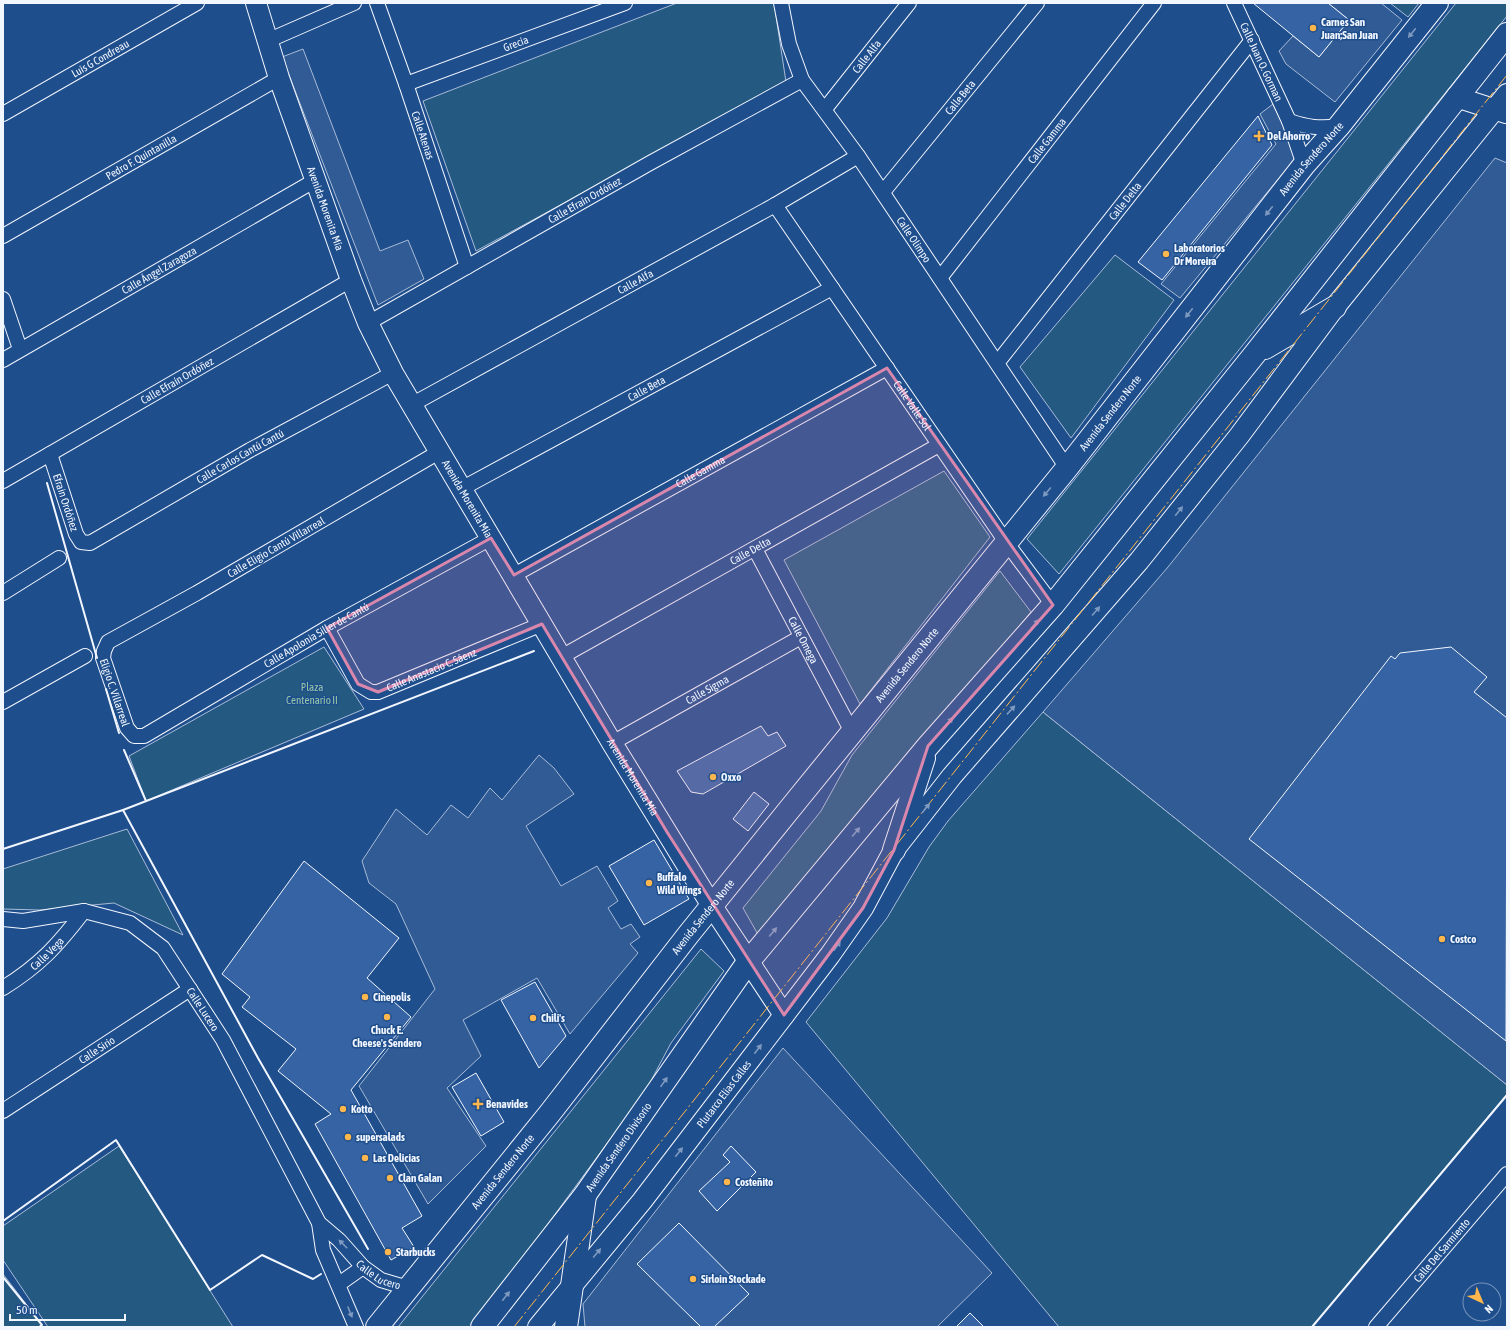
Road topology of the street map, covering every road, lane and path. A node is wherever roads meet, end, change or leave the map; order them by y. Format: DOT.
graph roads {
  1 [pos="197,3"];
  2 [pos="256,3"];
  3 [pos="354,3"];
  4 [pos="377,3"];
  5 [pos="625,3"];
  6 [pos="909,3"];
  7 [pos="1037,3"];
  8 [pos="1154,3"];
  9 [pos="1234,3"];
  10 [pos="1437,3"];
  11 [pos="782,5"];
  12 [pos="1507,34"];
  13 [pos="1252,40"];
  14 [pos="267,41"];
  15 [pos="279,78"];
  16 [pos="802,80"];
  17 [pos="406,84"];
  18 [pos="1456,97"];
  19 [pos="1503,105"];
  20 [pos="825,109"];
  21 [pos="3,114"];
  22 [pos="1289,121"];
  23 [pos="1339,126"];
  24 [pos="858,156"];
  25 [pos="1304,165"];
  26 [pos="314,181"];
  27 [pos="883,192"];
  28 [pos="775,205"];
  29 [pos="3,236"];
  30 [pos="467,267"];
  31 [pos="940,278"];
  32 [pos="351,280"];
  33 [pos="832,288"];
  34 [pos="3,299"];
  35 [pos="1336,306"];
  36 [pos="368,323"];
  37 [pos="20,350"];
  38 [pos="1254,355"];
  39 [pos="3,360"];
  40 [pos="998,362"];
  41 [pos="887,368"];
  42 [pos="393,373"];
  43 [pos="412,405"];
  44 [pos="939,445"];
  45 [pos="439,452"];
  46 [pos="50,454"];
  47 [pos="1067,468"];
  48 [pos="3,481"];
  49 [pos="462,489"];
  50 [pos="491,538"];
  51 [pos="1006,542"];
  52 [pos="90,543"];
  53 [pos="755,549"];
  54 [pos="59,558"];
  55 [pos="514,575"];
  56 [pos="3,593"];
  57 [pos="1053,605"];
  58 [pos="542,624"];
  59 [pos="327,628"];
  60 [pos="801,637"];
  61 [pos="112,639"];
  62 [pos="85,656"];
  63 [pos="562,657"];
  64 [pos="3,702"];
  65 [pos="852,732"];
  66 [pos="144,736"];
  67 [pos="612,743"];
  68 [pos="928,746"];
  69 [pos="894,850"];
  70 [pos="712,906"];
  71 [pos="84,911"];
  72 [pos="3,919"];
  73 [pos="748,962"];
  74 [pos="3,988"];
  75 [pos="190,990"];
  76 [pos="784,1015"];
  77 [pos="3,1111"];
  78 [pos="1507,1174"];
  79 [pos="586,1195"];
  80 [pos="319,1223"];
  81 [pos="363,1267"];
  82 [pos="572,1283"];
  83 [pos="339,1284"];
  84 [pos="408,1288"];
  85 [pos="356,1327"];
  86 [pos="377,1327"];
  87 [pos="482,1327"];
  88 [pos="538,1327"];
  89 [pos="566,1327"];
  90 [pos="1376,1327"];
  1 -- 21 [label="street, Luis G Condreau"];
  2 -- 14 [label="street, Avenida Morenita Mía"];
  3 -- 14 [label="street"];
  4 -- 17 [label="street, Calle Atenas"];
  5 -- 17 [label="street, Grecia"];
  6 -- 20 [label="street, Calle Alfa"];
  7 -- 27 [label="street, Calle Beta"];
  8 -- 31 [label="street, Calle Gamma"];
  9 -- 13 [label="street, Calle Juan O. Gorman"];
  10 -- 23 [label="main road, Avenida Sendero Norte, one-way"];
  11 -- 16 [label="street, Calle Olimpo"];
  12 -- 18 [label="main road"];
  13 -- 22 [label="street, Calle Juan O. Gorman"];
  13 -- 40 [label="street, Calle Delta"];
  14 -- 15 [label="street, Avenida Morenita Mía"];
  15 -- 26 [label="street, Avenida Morenita Mía"];
  15 -- 29 [label="street, Pedro F. Quintanilla"];
  16 -- 20 [label="street, Calle Olimpo"];
  16 -- 30 [label="street, Calle Efraín Ordóñez"];
  17 -- 30 [label="street, Calle Atenas"];
  18 -- 19 [label="street"];
  18 -- 38 [label="main road"];
  19 -- 35 [label="street"];
  20 -- 24 [label="street, Calle Olimpo"];
  22 -- 23 [label="street"];
  22 -- 25 [label="street, Calle Juan O. Gorman"];
  23 -- 25 [label="main road, Avenida Sendero Norte"];
  24 -- 27 [label="street, Calle Olimpo"];
  24 -- 28 [label="street, Calle Alfa"];
  25 -- 47 [label="main road, Avenida Sendero Norte, one-way"];
  26 -- 32 [label="street, Avenida Morenita Mía"];
  26 -- 37 [label="street, Calle Ángel Zaragoza"];
  27 -- 31 [label="street, Calle Olimpo"];
  28 -- 33 [label="street, Calle Valle Sol"];
  28 -- 43 [label="street, Calle Alfa"];
  30 -- 36 [label="street, Calle Efraín Ordóñez"];
  31 -- 40 [label="street, Calle Olimpo"];
  32 -- 36 [label="street, Avenida Morenita Mía"];
  32 -- 46 [label="street, Calle Efraín Ordóñez"];
  33 -- 41 [label="street, Calle Valle Sol"];
  33 -- 49 [label="street, Calle Beta"];
  34 -- 37 [label="street"];
  35 -- 38 [label="main road"];
  69 -- 35 [label="street, one-way"];
  36 -- 42 [label="street, Avenida Morenita Mía"];
  37 -- 39 [label="street, Calle Ángel Zaragoza"];
  38 -- 57 [label="main road"];
  40 -- 47 [label="street, Calle Olimpo"];
  41 -- 44 [label="street, Calle Valle Sol"];
  41 -- 55 [label="street, Calle Gamma"];
  42 -- 43 [label="street, Avenida Morenita Mía"];
  42 -- 52 [label="street, Calle Carlos Cantú Cantú"];
  43 -- 45 [label="street, Avenida Morenita Mía"];
  44 -- 51 [label="street, Calle Valle Sol"];
  44 -- 53 [label="street, Calle Delta"];
  45 -- 49 [label="street, Avenida Morenita Mía"];
  45 -- 61 [label="street, Calle Eligio Cantú Villarreal"];
  46 -- 48 [label="street, Calle Efraín Ordóñez"];
  46 -- 52 [label="street, Efrain Ordóñez"];
  47 -- 51 [label="main road, Avenida Sendero Norte, one-way"];
  49 -- 50 [label="street, Avenida Morenita Mía"];
  50 -- 55 [label="street, Avenida Morenita Mía"];
  50 -- 59 [label="street, Calle Apolonia Siller de Cantú"];
  51 -- 57 [label="street, Calle Valle Sol"];
  51 -- 65 [label="main road, Avenida Sendero Norte"];
  53 -- 60 [label="street, Calle Omega"];
  53 -- 63 [label="street, Calle Delta"];
  54 -- 56 [label="street"];
  55 -- 58 [label="street, Avenida Morenita Mía"];
  68 -- 57 [label="main road, one-way"];
  58 -- 59 [label="street, Calle Anastacio C. Sáenz"];
  58 -- 63 [label="street, Avenida Morenita Mía"];
  59 -- 66 [label="street, Calle Apolonia Siller de Cantú"];
  60 -- 65 [label="street, Calle Omega"];
  60 -- 67 [label="street, Calle Sigma"];
  61 -- 66 [label="street, Eligio C. Villarreal"];
  62 -- 64 [label="street"];
  63 -- 67 [label="street, Avenida Morenita Mía"];
  65 -- 70 [label="main road, Avenida Sendero Norte"];
  67 -- 70 [label="street, Avenida Morenita Mía"];
  68 -- 69 [label="main road"];
  73 -- 68 [label="main road, one-way"];
  76 -- 69 [label="street, Plutarco Elias Calles, one-way"];
  70 -- 73 [label="street, Avenida Morenita Mía"];
  70 -- 84 [label="main road, Avenida Sendero Norte"];
  71 -- 72 [label="street, Calle Lucero"];
  71 -- 74 [label="street, Calle Vega"];
  71 -- 75 [label="street, Calle Lucero"];
  73 -- 76 [label="street, Avenida Morenita Mía"];
  79 -- 73 [label="main road, Avenida Sendero Divisorio, one-way"];
  75 -- 77 [label="street, Calle Sirio"];
  75 -- 80 [label="street, Calle Lucero"];
  82 -- 76 [label="street, Plutarco Elias Calles, one-way"];
  78 -- 90 [label="street, Calle Del Sarmiento"];
  79 -- 82 [label="main road"];
  87 -- 79 [label="main road, Avenida Sendero Divisorio, one-way"];
  81 -- 80 [label="street, Calle Lucero, one-way"];
  80 -- 83 [label="street, Calle Lucero"];
  81 -- 83 [label="street"];
  81 -- 84 [label="street, Calle Lucero"];
  82 -- 88 [label="street, Plutarco Elias Calles"];
  82 -- 89 [label="main road"];
  83 -- 85 [label="street, Calle Lucero, one-way"];
  84 -- 86 [label="main road, Avenida Sendero Norte"];
}
